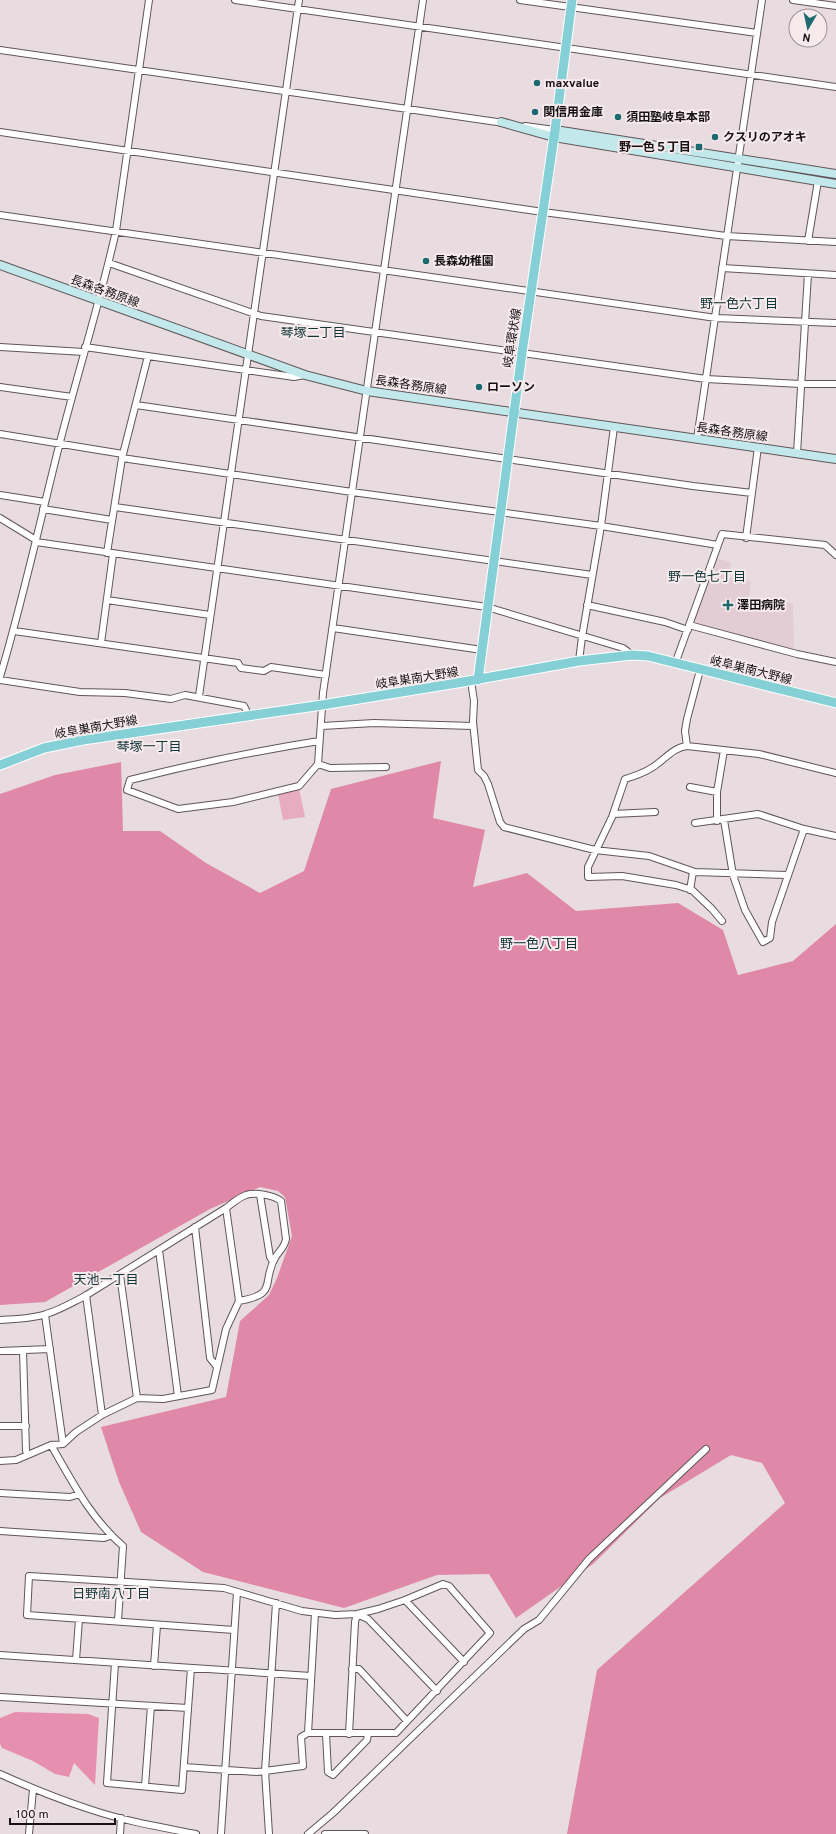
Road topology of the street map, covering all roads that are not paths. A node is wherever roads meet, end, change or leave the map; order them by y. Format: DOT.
graph roads {
  1 [pos="149,0"];
  2 [pos="234,0"];
  3 [pos="299,0"];
  4 [pos="423,0"];
  5 [pos="520,0"];
  6 [pos="762,0"];
  7 [pos="793,0"];
  8 [pos="572,4"];
  9 [pos="836,6"];
  10 [pos="298,9"];
  11 [pos="419,26"];
  12 [pos="757,33"];
  13 [pos="565,48"];
  14 [pos="0,50"];
  15 [pos="140,69"];
  16 [pos="751,75"];
  17 [pos="836,88"];
  18 [pos="286,91"];
  19 [pos="407,109"];
  20 [pos="501,122"];
  21 [pos="0,132"];
  22 [pos="555,134"];
  23 [pos="127,151"];
  24 [pos="739,157"];
  25 [pos="737,168"];
  26 [pos="274,172"];
  27 [pos="836,174"];
  28 [pos="818,181"];
  29 [pos="836,184"];
  30 [pos="396,190"];
  31 [pos="543,212"];
  32 [pos="0,215"];
  33 [pos="116,231"];
  34 [pos="726,236"];
  35 [pos="808,241"];
  36 [pos="836,242"];
  37 [pos="263,253"];
  38 [pos="109,263"];
  39 [pos="0,265"];
  40 [pos="722,268"];
  41 [pos="384,270"];
  42 [pos="808,274"];
  43 [pos="836,275"];
  44 [pos="532,291"];
  45 [pos="98,301"];
  46 [pos="255,313"];
  47 [pos="716,318"];
  48 [pos="806,322"];
  49 [pos="836,324"];
  50 [pos="376,332"];
  51 [pos="0,347"];
  52 [pos="84,350"];
  53 [pos="522,353"];
  54 [pos="248,354"];
  55 [pos="148,356"];
  56 [pos="246,370"];
  57 [pos="305,375"];
  58 [pos="706,379"];
  59 [pos="801,384"];
  60 [pos="836,384"];
  61 [pos="0,387"];
  62 [pos="367,391"];
  63 [pos="72,398"];
  64 [pos="136,405"];
  65 [pos="514,412"];
  66 [pos="239,420"];
  67 [pos="614,427"];
  68 [pos="0,434"];
  69 [pos="360,437"];
  70 [pos="697,439"];
  71 [pos="60,442"];
  72 [pos="758,448"];
  73 [pos="797,453"];
  74 [pos="123,456"];
  75 [pos="507,459"];
  76 [pos="836,459"];
  77 [pos="608,473"];
  78 [pos="231,474"];
  79 [pos="352,492"];
  80 [pos="752,493"];
  81 [pos="0,495"];
  82 [pos="45,502"];
  83 [pos="115,507"];
  84 [pos="43,510"];
  85 [pos="500,513"];
  86 [pos="0,518"];
  87 [pos="112,520"];
  88 [pos="224,523"];
  89 [pos="600,526"];
  90 [pos="746,538"];
  91 [pos="345,540"];
  92 [pos="36,541"];
  93 [pos="718,545"];
  94 [pos="110,554"];
  95 [pos="836,555"];
  96 [pos="493,561"];
  97 [pos="217,569"];
  98 [pos="592,575"];
  99 [pos="339,586"];
  100 [pos="107,600"];
  101 [pos="587,606"];
  102 [pos="487,607"];
  103 [pos="210,615"];
  104 [pos="688,627"];
  105 [pos="333,628"];
  106 [pos="14,631"];
  107 [pos="582,637"];
  108 [pos="101,643"];
  109 [pos="482,650"];
  110 [pos="632,655"];
  111 [pos="204,658"];
  112 [pos="579,661"];
  113 [pos="836,662"];
  114 [pos="675,664"];
  115 [pos="700,670"];
  116 [pos="326,675"];
  117 [pos="0,677"];
  118 [pos="0,680"];
  119 [pos="474,680"];
  120 [pos="199,696"];
  121 [pos="836,703"];
  122 [pos="322,705"];
  123 [pos="249,716"];
  124 [pos="322,726"];
  125 [pos="473,726"];
  126 [pos="319,742"];
  127 [pos="687,746"];
  128 [pos="724,750"];
  129 [pos="318,764"];
  130 [pos="0,765"];
  131 [pos="386,767"];
  132 [pos="836,773"];
  133 [pos="690,787"];
  134 [pos="717,792"];
  135 [pos="655,812"];
  136 [pos="613,814"];
  137 [pos="721,820"];
  138 [pos="695,822"];
  139 [pos="804,829"];
  140 [pos="836,836"];
  141 [pos="595,850"];
  142 [pos="693,872"];
  143 [pos="733,875"];
  144 [pos="787,875"];
  145 [pos="690,890"];
  146 [pos="722,921"];
  147 [pos="260,1195"];
  148 [pos="226,1208"];
  149 [pos="195,1228"];
  150 [pos="159,1250"];
  151 [pos="273,1262"];
  152 [pos="120,1275"];
  153 [pos="86,1295"];
  154 [pos="239,1301"];
  155 [pos="46,1315"];
  156 [pos="0,1320"];
  157 [pos="50,1349"];
  158 [pos="23,1350"];
  159 [pos="0,1351"];
  160 [pos="217,1366"];
  161 [pos="178,1396"];
  162 [pos="137,1398"];
  163 [pos="102,1415"];
  164 [pos="0,1426"];
  165 [pos="26,1426"];
  166 [pos="63,1444"];
  167 [pos="51,1445"];
  168 [pos="706,1449"];
  169 [pos="28,1455"];
  170 [pos="0,1461"];
  171 [pos="0,1493"];
  172 [pos="80,1494"];
  173 [pos="0,1532"];
  174 [pos="110,1536"];
  175 [pos="120,1582"];
  176 [pos="237,1592"];
  177 [pos="405,1600"];
  178 [pos="276,1603"];
  179 [pos="315,1613"];
  180 [pos="357,1614"];
  181 [pos="79,1619"];
  182 [pos="118,1621"];
  183 [pos="157,1625"];
  184 [pos="234,1630"];
  185 [pos="0,1655"];
  186 [pos="76,1660"];
  187 [pos="464,1662"];
  188 [pos="115,1663"];
  189 [pos="154,1666"];
  190 [pos="191,1668"];
  191 [pos="352,1668"];
  192 [pos="232,1671"];
  193 [pos="272,1674"];
  194 [pos="311,1676"];
  195 [pos="436,1691"];
  196 [pos="0,1697"];
  197 [pos="113,1704"];
  198 [pos="151,1706"];
  199 [pos="188,1708"];
  200 [pos="408,1721"];
  201 [pos="308,1733"];
  202 [pos="326,1734"];
  203 [pos="348,1734"];
  204 [pos="368,1734"];
  205 [pos="184,1767"];
  206 [pos="225,1771"];
  207 [pos="265,1771"];
  208 [pos="0,1774"];
  209 [pos="145,1786"];
  210 [pos="33,1789"];
  211 [pos="121,1818"];
  212 [pos="29,1834"];
  213 [pos="120,1834"];
  214 [pos="196,1834"];
  215 [pos="221,1834"];
  216 [pos="269,1834"];
  217 [pos="308,1834"];
  218 [pos="325,1834"];
  219 [pos="365,1834"];
  1 -- 15 [label="street"];
  2 -- 10 [label="street"];
  3 -- 10 [label="street"];
  4 -- 11 [label="street"];
  5 -- 8 [label="street"];
  6 -- 12 [label="street"];
  7 -- 9 [label="street"];
  8 -- 12 [label="street"];
  8 -- 13 [label="main road, 岐阜環状線"];
  10 -- 11 [label="street"];
  10 -- 18 [label="street"];
  11 -- 13 [label="street"];
  11 -- 19 [label="street"];
  12 -- 16 [label="street"];
  13 -- 16 [label="street"];
  13 -- 22 [label="main road, 岐阜環状線"];
  14 -- 15 [label="street"];
  15 -- 18 [label="street"];
  15 -- 23 [label="street"];
  16 -- 17 [label="street"];
  16 -- 24 [label="street"];
  18 -- 19 [label="street"];
  18 -- 26 [label="street"];
  19 -- 20 [label="street"];
  19 -- 30 [label="street"];
  20 -- 22 [label="main road"];
  21 -- 23 [label="street"];
  22 -- 24 [label="main road"];
  22 -- 25 [label="main road"];
  22 -- 31 [label="main road, 岐阜環状線"];
  23 -- 26 [label="street"];
  23 -- 33 [label="street"];
  24 -- 25 [label="street"];
  24 -- 27 [label="main road"];
  25 -- 28 [label="main road"];
  25 -- 34 [label="street"];
  26 -- 30 [label="street"];
  26 -- 37 [label="street"];
  28 -- 29 [label="main road"];
  28 -- 35 [label="street"];
  30 -- 31 [label="street"];
  30 -- 41 [label="street"];
  31 -- 34 [label="street"];
  31 -- 44 [label="main road, 岐阜環状線"];
  32 -- 33 [label="street"];
  33 -- 37 [label="street"];
  33 -- 38 [label="street"];
  34 -- 35 [label="street"];
  34 -- 40 [label="street"];
  35 -- 36 [label="street"];
  37 -- 41 [label="street"];
  37 -- 46 [label="street"];
  38 -- 45 [label="street"];
  38 -- 46 [label="street"];
  39 -- 45 [label="main road, 長森各務原線"];
  40 -- 42 [label="street"];
  40 -- 47 [label="street"];
  41 -- 44 [label="street"];
  41 -- 50 [label="street"];
  42 -- 43 [label="street"];
  42 -- 48 [label="street"];
  44 -- 47 [label="street"];
  44 -- 53 [label="main road, 岐阜環状線"];
  45 -- 52 [label="street"];
  45 -- 54 [label="main road, 長森各務原線"];
  46 -- 50 [label="street"];
  46 -- 54 [label="street"];
  47 -- 48 [label="street"];
  47 -- 58 [label="street"];
  48 -- 49 [label="street"];
  48 -- 59 [label="street"];
  50 -- 53 [label="street"];
  50 -- 62 [label="street"];
  51 -- 52 [label="street"];
  52 -- 55 [label="street"];
  52 -- 63 [label="street"];
  53 -- 58 [label="street"];
  53 -- 65 [label="main road, 岐阜環状線"];
  54 -- 56 [label="street"];
  54 -- 57 [label="main road, 長森各務原線"];
  55 -- 56 [label="street"];
  55 -- 64 [label="street"];
  56 -- 57 [label="street"];
  56 -- 66 [label="street"];
  57 -- 62 [label="main road, 長森各務原線"];
  58 -- 59 [label="street"];
  58 -- 70 [label="street"];
  59 -- 60 [label="street"];
  59 -- 73 [label="street"];
  61 -- 63 [label="street"];
  62 -- 65 [label="main road, 長森各務原線"];
  62 -- 69 [label="street"];
  63 -- 71 [label="street"];
  64 -- 66 [label="street"];
  64 -- 74 [label="street"];
  65 -- 67 [label="main road, 長森各務原線"];
  65 -- 75 [label="main road, 岐阜環状線"];
  66 -- 69 [label="street"];
  66 -- 78 [label="street"];
  67 -- 70 [label="main road, 長森各務原線"];
  67 -- 77 [label="street"];
  68 -- 71 [label="street"];
  69 -- 75 [label="street"];
  69 -- 79 [label="street"];
  70 -- 72 [label="main road, 長森各務原線"];
  71 -- 74 [label="street"];
  71 -- 82 [label="street"];
  72 -- 73 [label="main road, 長森各務原線"];
  72 -- 80 [label="street"];
  73 -- 76 [label="main road, 長森各務原線"];
  74 -- 78 [label="street"];
  74 -- 83 [label="street"];
  75 -- 77 [label="street"];
  75 -- 85 [label="main road, 岐阜環状線"];
  77 -- 80 [label="street"];
  77 -- 89 [label="street"];
  78 -- 79 [label="street"];
  78 -- 88 [label="street"];
  79 -- 85 [label="street"];
  79 -- 91 [label="street"];
  80 -- 90 [label="street"];
  81 -- 82 [label="street"];
  82 -- 84 [label="street"];
  83 -- 87 [label="street"];
  83 -- 88 [label="street"];
  84 -- 87 [label="street"];
  84 -- 92 [label="street"];
  85 -- 89 [label="street"];
  85 -- 96 [label="main road, 岐阜環状線"];
  86 -- 92 [label="street"];
  87 -- 94 [label="street"];
  88 -- 91 [label="street"];
  88 -- 97 [label="street"];
  89 -- 93 [label="street"];
  89 -- 98 [label="street"];
  90 -- 93 [label="street"];
  90 -- 95 [label="street"];
  91 -- 96 [label="street"];
  91 -- 99 [label="street"];
  92 -- 94 [label="street"];
  92 -- 106 [label="street"];
  93 -- 104 [label="street"];
  94 -- 97 [label="street"];
  94 -- 100 [label="street"];
  96 -- 98 [label="street"];
  96 -- 102 [label="main road, 岐阜環状線"];
  97 -- 99 [label="street"];
  97 -- 103 [label="street"];
  98 -- 101 [label="street"];
  99 -- 102 [label="street"];
  99 -- 105 [label="street"];
  100 -- 103 [label="street"];
  100 -- 108 [label="street"];
  101 -- 104 [label="street"];
  101 -- 107 [label="street"];
  102 -- 107 [label="street"];
  102 -- 109 [label="main road, 岐阜環状線"];
  103 -- 111 [label="street"];
  104 -- 113 [label="street"];
  104 -- 114 [label="street"];
  105 -- 109 [label="street"];
  105 -- 116 [label="street"];
  106 -- 108 [label="street"];
  106 -- 117 [label="street"];
  107 -- 110 [label="street"];
  107 -- 112 [label="street"];
  108 -- 111 [label="street"];
  109 -- 119 [label="main road, 岐阜環状線"];
  110 -- 112 [label="main road, 岐阜巣南大野線"];
  110 -- 114 [label="main road, 岐阜巣南大野線"];
  111 -- 116 [label="street"];
  111 -- 120 [label="street"];
  112 -- 119 [label="main road, 岐阜巣南大野線"];
  114 -- 115 [label="main road, 岐阜巣南大野線"];
  115 -- 121 [label="main road, 岐阜巣南大野線"];
  115 -- 127 [label="street"];
  116 -- 122 [label="street"];
  118 -- 120 [label="street"];
  119 -- 122 [label="main road, 岐阜巣南大野線"];
  119 -- 125 [label="street"];
  120 -- 123 [label="street"];
  122 -- 123 [label="main road, 岐阜巣南大野線"];
  122 -- 124 [label="street"];
  123 -- 130 [label="main road, 岐阜巣南大野線"];
  124 -- 125 [label="street"];
  124 -- 126 [label="street"];
  125 -- 141 [label="street"];
  126 -- 129 [label="street"];
  126 -- 129 [label="street"];
  127 -- 128 [label="street"];
  127 -- 136 [label="street"];
  128 -- 132 [label="street"];
  128 -- 134 [label="street"];
  129 -- 131 [label="street"];
  133 -- 134 [label="street"];
  134 -- 137 [label="street"];
  135 -- 136 [label="street"];
  136 -- 141 [label="street"];
  137 -- 138 [label="street"];
  137 -- 139 [label="street"];
  137 -- 143 [label="street"];
  139 -- 140 [label="street"];
  139 -- 144 [label="street"];
  141 -- 142 [label="street"];
  141 -- 145 [label="street"];
  142 -- 143 [label="street"];
  142 -- 145 [label="street"];
  143 -- 144 [label="street"];
  143 -- 144 [label="street"];
  145 -- 146 [label="street"];
  147 -- 148 [label="street"];
  147 -- 151 [label="street"];
  147 -- 151 [label="street"];
  148 -- 149 [label="street"];
  148 -- 154 [label="street"];
  149 -- 150 [label="street"];
  149 -- 160 [label="street"];
  150 -- 152 [label="street"];
  150 -- 161 [label="street"];
  151 -- 154 [label="street"];
  152 -- 153 [label="street"];
  152 -- 162 [label="street"];
  153 -- 155 [label="street"];
  153 -- 163 [label="street"];
  154 -- 160 [label="street"];
  155 -- 156 [label="street"];
  155 -- 157 [label="street"];
  157 -- 158 [label="street"];
  157 -- 166 [label="street"];
  158 -- 159 [label="street"];
  158 -- 165 [label="street"];
  160 -- 161 [label="street"];
  161 -- 162 [label="street"];
  162 -- 163 [label="street"];
  163 -- 166 [label="street"];
  164 -- 165 [label="street"];
  165 -- 169 [label="street"];
  166 -- 167 [label="street"];
  167 -- 169 [label="street"];
  167 -- 172 [label="street"];
  168 -- 217 [label="street"];
  169 -- 170 [label="street"];
  171 -- 172 [label="street"];
  172 -- 174 [label="street"];
  173 -- 174 [label="street"];
  174 -- 175 [label="street"];
  175 -- 176 [label="street"];
  175 -- 181 [label="street"];
  175 -- 182 [label="street"];
  176 -- 178 [label="street"];
  176 -- 184 [label="street"];
  177 -- 180 [label="street"];
  177 -- 187 [label="street"];
  177 -- 187 [label="street"];
  178 -- 179 [label="street"];
  178 -- 193 [label="street"];
  179 -- 180 [label="street"];
  179 -- 194 [label="street"];
  180 -- 191 [label="street"];
  180 -- 195 [label="street"];
  181 -- 182 [label="street"];
  181 -- 186 [label="street"];
  182 -- 183 [label="street"];
  183 -- 184 [label="street"];
  183 -- 189 [label="street"];
  184 -- 192 [label="street"];
  185 -- 186 [label="street"];
  186 -- 188 [label="street"];
  187 -- 195 [label="street"];
  188 -- 189 [label="street"];
  188 -- 197 [label="street"];
  189 -- 190 [label="street"];
  190 -- 192 [label="street"];
  190 -- 199 [label="street"];
  191 -- 200 [label="street"];
  191 -- 203 [label="street"];
  192 -- 193 [label="street"];
  192 -- 206 [label="street"];
  193 -- 194 [label="street"];
  193 -- 207 [label="street"];
  194 -- 201 [label="street"];
  195 -- 200 [label="street"];
  196 -- 197 [label="street"];
  197 -- 198 [label="street"];
  197 -- 209 [label="street"];
  198 -- 199 [label="street"];
  198 -- 209 [label="street"];
  199 -- 205 [label="street"];
  200 -- 204 [label="street"];
  201 -- 202 [label="street"];
  201 -- 207 [label="street"];
  202 -- 203 [label="street"];
  202 -- 204 [label="street"];
  203 -- 204 [label="street"];
  205 -- 206 [label="street"];
  205 -- 209 [label="street"];
  206 -- 207 [label="street"];
  206 -- 215 [label="street"];
  207 -- 216 [label="street"];
  208 -- 210 [label="street"];
  210 -- 211 [label="street"];
  210 -- 212 [label="street"];
  211 -- 213 [label="street"];
  211 -- 214 [label="street"];
  218 -- 219 [label="street"];
}
